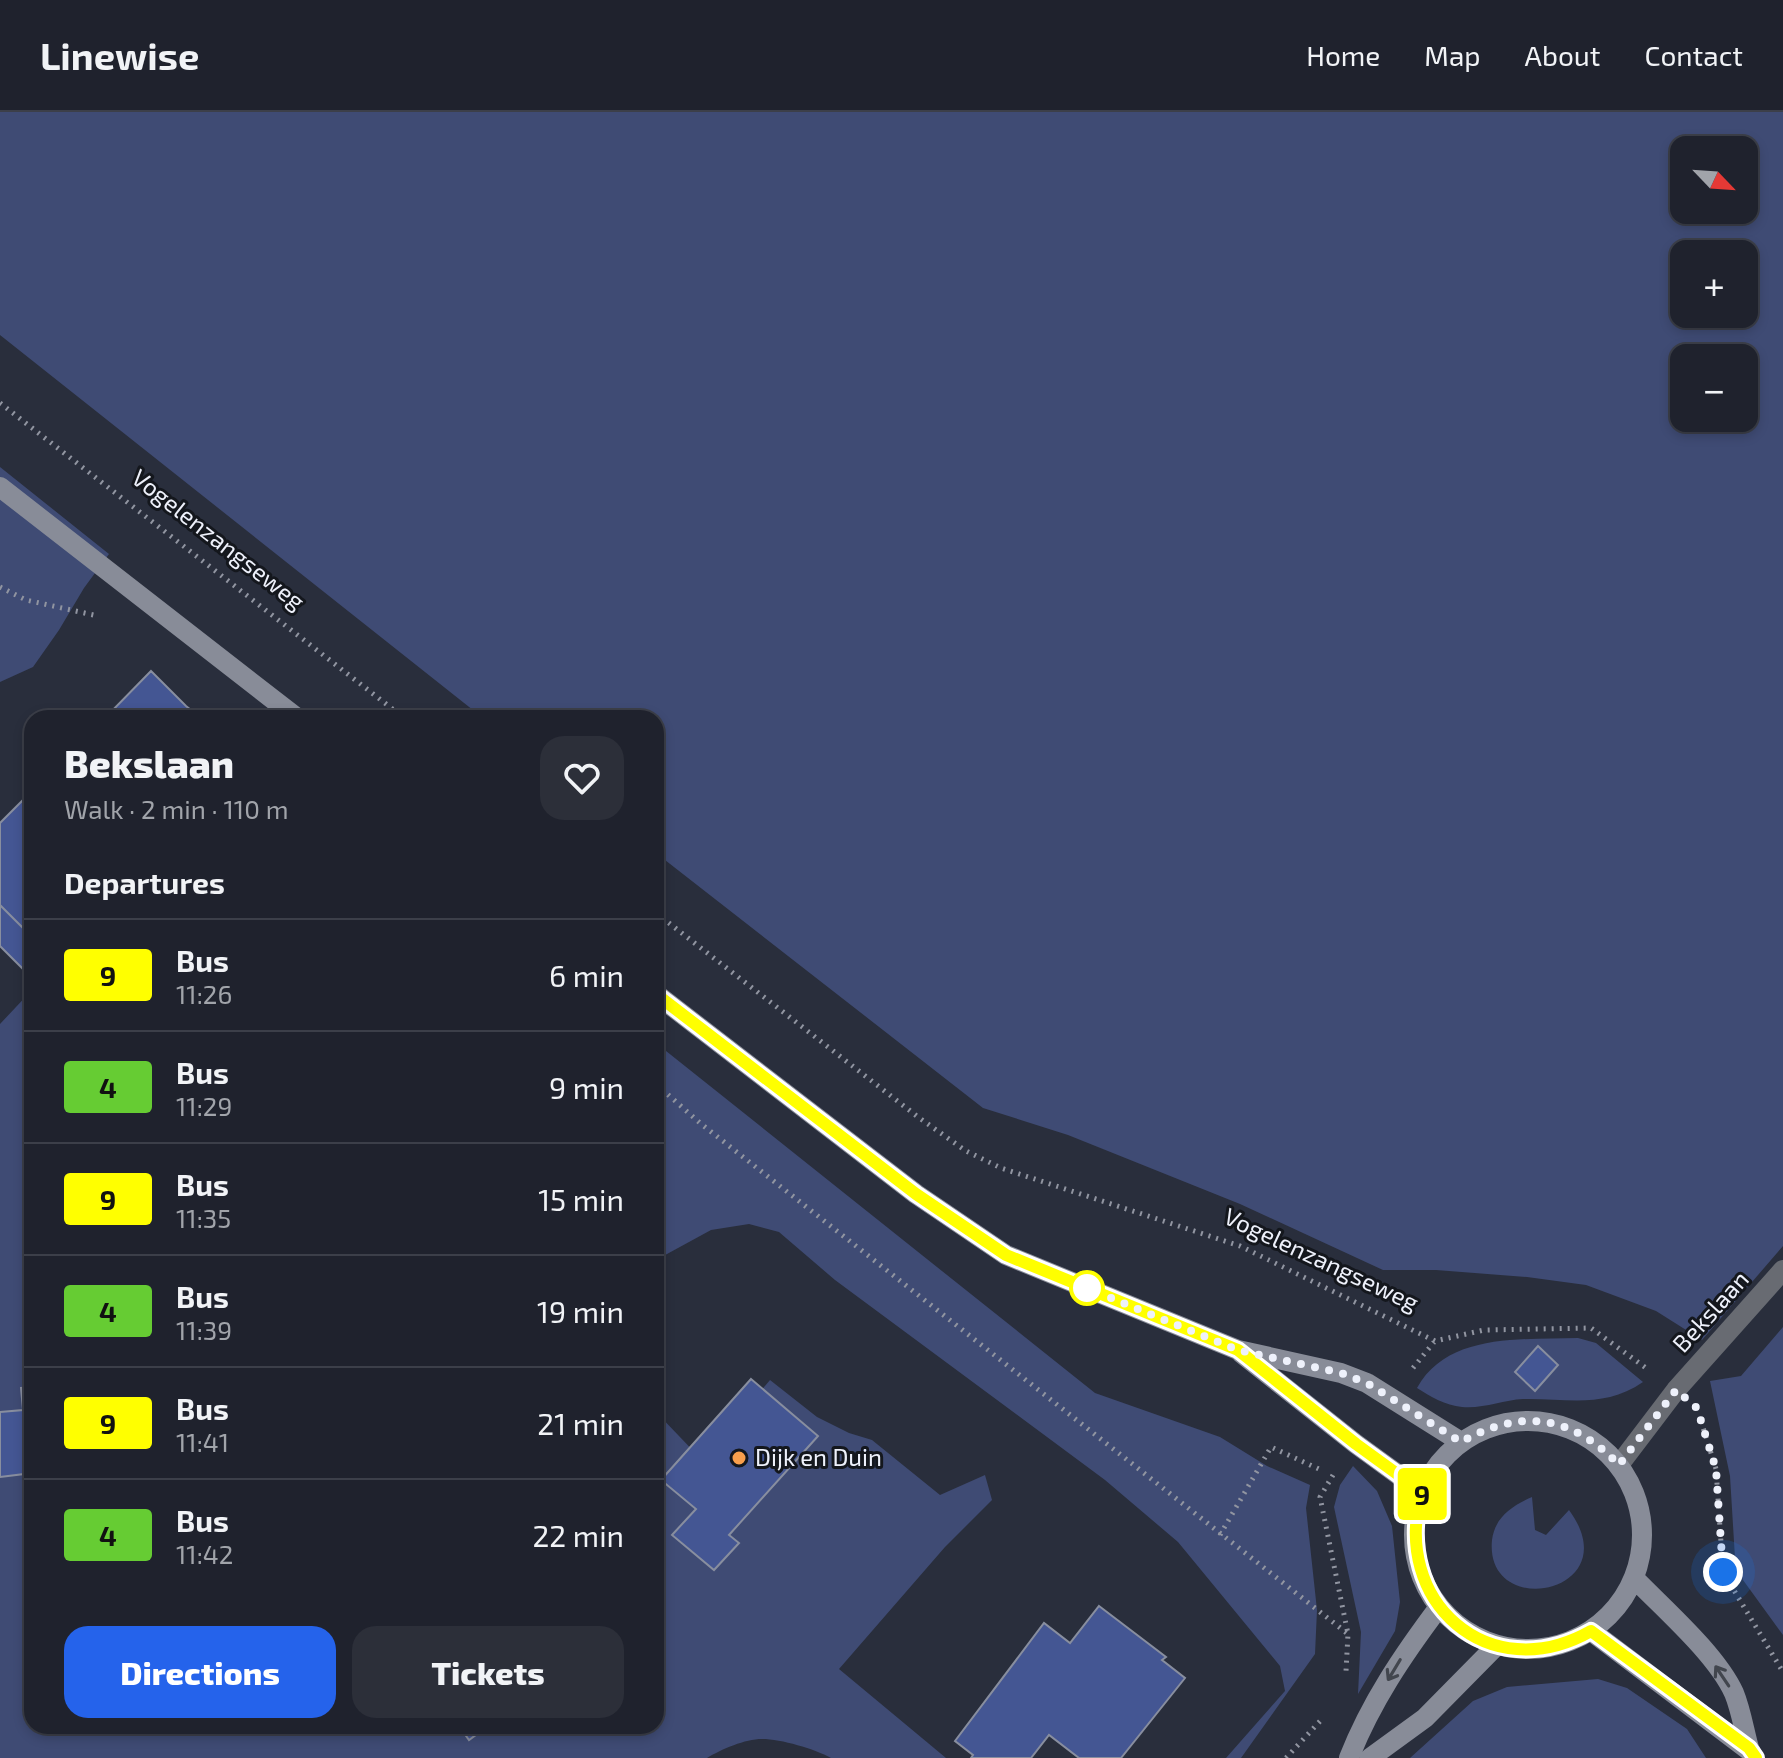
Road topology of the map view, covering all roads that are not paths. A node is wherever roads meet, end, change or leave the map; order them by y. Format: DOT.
graph roads {
  1 [pos="0,487"];
  2 [pos="287,710"];
  3 [pos="664,1000"];
  4 [pos="1783,1270"];
  5 [pos="1238,1350"];
  6 [pos="1461,1442"];
  7 [pos="1619,1465"];
  8 [pos="1422,1492"];
  9 [pos="1634,1578"];
  10 [pos="1439,1607"];
  11 [pos="1591,1631"];
  12 [pos="1497,1645"];
  13 [pos="1752,1753"];
  14 [pos="1349,1758"];
  15 [pos="1370,1758"];
  1 -- 2 [label="main road"];
  3 -- 5 [label="main road"];
  4 -- 7 [label="street, Bekslaan"];
  5 -- 6 [label="main road"];
  5 -- 8 [label="main road"];
  6 -- 7 [label="main road"];
  6 -- 8 [label="main road"];
  7 -- 9 [label="main road"];
  8 -- 10 [label="main road"];
  9 -- 11 [label="main road"];
  13 -- 9 [label="main road, one-way"];
  10 -- 12 [label="main road"];
  10 -- 14 [label="main road, one-way"];
  11 -- 12 [label="main road"];
  11 -- 13 [label="main road"];
  12 -- 15 [label="main road"];
}
